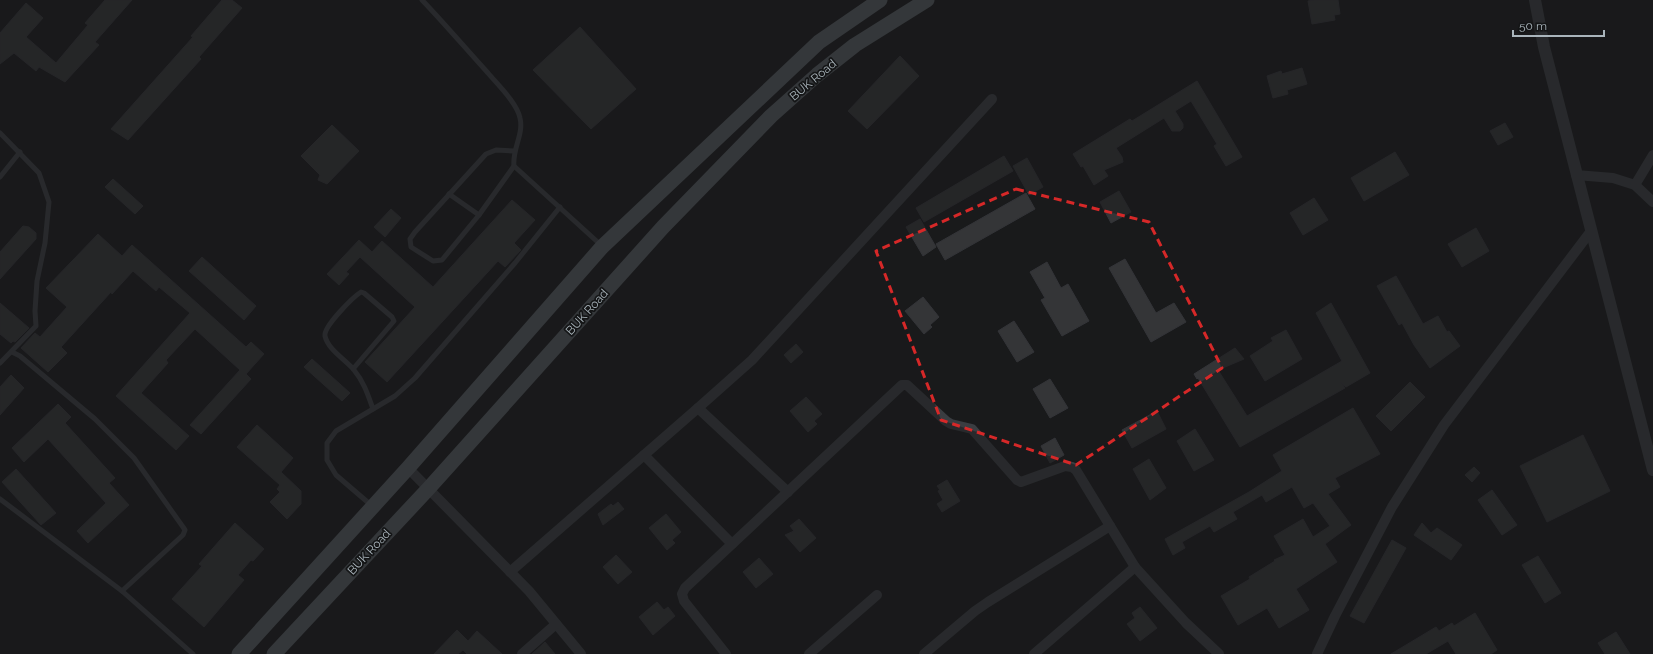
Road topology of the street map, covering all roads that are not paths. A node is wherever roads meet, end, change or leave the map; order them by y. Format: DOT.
graph roads {
  1 [pos="422,0"];
  2 [pos="880,0"];
  3 [pos="927,0"];
  4 [pos="1535,0"];
  5 [pos="992,99"];
  6 [pos="0,133"];
  7 [pos="514,151"];
  8 [pos="20,152"];
  9 [pos="1653,155"];
  10 [pos="514,166"];
  11 [pos="1576,175"];
  12 [pos="0,178"];
  13 [pos="1635,185"];
  14 [pos="450,194"];
  15 [pos="1653,202"];
  16 [pos="560,207"];
  17 [pos="479,215"];
  18 [pos="1591,231"];
  19 [pos="602,247"];
  20 [pos="12,352"];
  21 [pos="0,363"];
  22 [pos="353,369"];
  23 [pos="698,408"];
  24 [pos="373,409"];
  25 [pos="1650,443"];
  26 [pos="644,455"];
  27 [pos="408,468"];
  28 [pos="1653,470"];
  29 [pos="429,488"];
  30 [pos="788,492"];
  31 [pos="0,499"];
  32 [pos="373,507"];
  33 [pos="1110,526"];
  34 [pos="732,544"];
  35 [pos="1135,567"];
  36 [pos="510,572"];
  37 [pos="122,591"];
  38 [pos="877,595"];
  39 [pos="556,624"];
  40 [pos="193,654"];
  41 [pos="239,654"];
  42 [pos="274,654"];
  43 [pos="522,654"];
  44 [pos="581,654"];
  45 [pos="726,654"];
  46 [pos="809,654"];
  47 [pos="924,654"];
  48 [pos="1034,654"];
  49 [pos="1219,654"];
  50 [pos="1317,654"];
  1 -- 7 [label="lane"];
  2 -- 19 [label="main road, BUK Road"];
  3 -- 29 [label="main road, BUK Road"];
  4 -- 11 [label="street"];
  5 -- 23 [label="street"];
  6 -- 8 [label="lane"];
  7 -- 10 [label="lane"];
  7 -- 14 [label="lane"];
  8 -- 12 [label="lane"];
  8 -- 20 [label="lane"];
  9 -- 13 [label="street"];
  10 -- 16 [label="lane"];
  10 -- 17 [label="lane"];
  11 -- 13 [label="street"];
  11 -- 18 [label="street"];
  13 -- 15 [label="street"];
  14 -- 17 [label="lane"];
  14 -- 17 [label="lane"];
  16 -- 19 [label="lane"];
  16 -- 24 [label="lane"];
  18 -- 25 [label="street"];
  18 -- 50 [label="street"];
  19 -- 27 [label="main road, BUK Road"];
  20 -- 21 [label="lane"];
  20 -- 37 [label="lane"];
  22 -- 22 [label="lane"];
  22 -- 24 [label="lane"];
  23 -- 26 [label="street"];
  23 -- 30 [label="street"];
  24 -- 32 [label="lane"];
  25 -- 28 [label="street"];
  26 -- 34 [label="street"];
  26 -- 36 [label="street"];
  27 -- 29 [label="street"];
  27 -- 32 [label="main road, BUK Road"];
  29 -- 36 [label="street"];
  29 -- 42 [label="main road, BUK Road"];
  30 -- 33 [label="street"];
  30 -- 34 [label="street"];
  31 -- 37 [label="lane"];
  32 -- 41 [label="main road, BUK Road"];
  33 -- 35 [label="street"];
  33 -- 47 [label="street"];
  34 -- 45 [label="street"];
  35 -- 48 [label="street"];
  35 -- 49 [label="street"];
  36 -- 39 [label="street"];
  37 -- 40 [label="lane"];
  38 -- 46 [label="street"];
  39 -- 43 [label="street"];
  39 -- 44 [label="street"];
}
